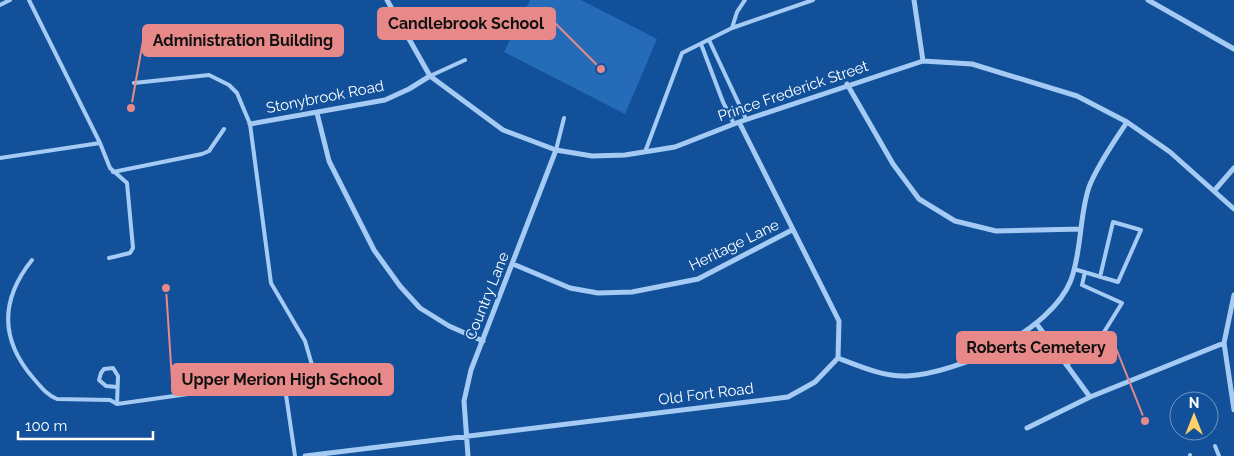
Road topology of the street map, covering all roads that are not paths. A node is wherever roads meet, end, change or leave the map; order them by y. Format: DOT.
graph roads {
  1 [pos="10,0"];
  2 [pos="29,0"];
  3 [pos="387,0"];
  4 [pos="745,0"];
  5 [pos="813,0"];
  6 [pos="914,0"];
  7 [pos="1148,0"];
  8 [pos="0,5"];
  9 [pos="732,28"];
  10 [pos="709,40"];
  11 [pos="701,44"];
  12 [pos="1234,49"];
  13 [pos="465,60"];
  14 [pos="923,61"];
  15 [pos="430,76"];
  16 [pos="134,83"];
  17 [pos="847,84"];
  18 [pos="317,113"];
  19 [pos="564,118"];
  20 [pos="746,119"];
  21 [pos="1127,122"];
  22 [pos="736,123"];
  23 [pos="250,124"];
  24 [pos="224,129"];
  25 [pos="100,143"];
  26 [pos="556,150"];
  27 [pos="645,152"];
  28 [pos="0,158"];
  29 [pos="1234,168"];
  30 [pos="113,172"];
  31 [pos="1214,191"];
  32 [pos="1234,209"];
  33 [pos="1081,229"];
  34 [pos="792,230"];
  35 [pos="109,258"];
  36 [pos="32,260"];
  37 [pos="513,264"];
  38 [pos="1074,269"];
  39 [pos="1085,272"];
  40 [pos="1100,277"];
  41 [pos="1234,295"];
  42 [pos="1036,323"];
  43 [pos="483,341"];
  44 [pos="1224,343"];
  45 [pos="838,358"];
  46 [pos="1066,365"];
  47 [pos="1234,367"];
  48 [pos="1227,369"];
  49 [pos="284,381"];
  50 [pos="117,387"];
  51 [pos="1090,397"];
  52 [pos="117,404"];
  53 [pos="1234,410"];
  54 [pos="1027,428"];
  55 [pos="465,435"];
  56 [pos="1215,446"];
  57 [pos="295,456"];
  58 [pos="305,456"];
  59 [pos="468,456"];
  60 [pos="1219,456"];
  1 -- 8 [label="lane"];
  2 -- 25 [label="lane"];
  3 -- 15 [label="street, Prince Frederick Street"];
  4 -- 9 [label="lane"];
  5 -- 9 [label="lane"];
  6 -- 14 [label="street"];
  7 -- 12 [label="street"];
  9 -- 10 [label="lane"];
  10 -- 11 [label="lane"];
  10 -- 20 [label="lane"];
  11 -- 22 [label="lane"];
  11 -- 27 [label="lane"];
  13 -- 15 [label="lane"];
  14 -- 17 [label="street, Prince Frederick Street"];
  14 -- 21 [label="street, Prince Frederick Street"];
  15 -- 18 [label="street, Stonybrook Road"];
  15 -- 26 [label="street, Prince Frederick Street"];
  16 -- 23 [label="lane"];
  17 -- 20 [label="street, Prince Frederick Street"];
  17 -- 33 [label="street"];
  18 -- 23 [label="street, Stonybrook Road"];
  18 -- 43 [label="street"];
  19 -- 26 [label="lane"];
  20 -- 22 [label="street, Prince Frederick Street"];
  21 -- 31 [label="street, Prince Frederick Street"];
  21 -- 33 [label="street"];
  22 -- 27 [label="street, Prince Frederick Street"];
  22 -- 34 [label="street"];
  23 -- 49 [label="lane"];
  24 -- 30 [label="lane"];
  25 -- 28 [label="lane"];
  25 -- 30 [label="lane"];
  26 -- 27 [label="street, Prince Frederick Street"];
  26 -- 37 [label="street, Country Lane"];
  29 -- 31 [label="street"];
  30 -- 35 [label="lane"];
  31 -- 32 [label="street, Prince Frederick Street"];
  33 -- 38 [label="street"];
  34 -- 37 [label="street, Heritage Lane"];
  34 -- 45 [label="street"];
  36 -- 52 [label="lane"];
  37 -- 43 [label="street, Country Lane"];
  38 -- 39 [label="lane"];
  38 -- 42 [label="street"];
  39 -- 40 [label="lane"];
  39 -- 46 [label="lane"];
  40 -- 40 [label="lane"];
  41 -- 44 [label="street"];
  42 -- 45 [label="street"];
  42 -- 46 [label="street"];
  43 -- 55 [label="street, Country Lane"];
  44 -- 48 [label="street"];
  44 -- 51 [label="street"];
  45 -- 55 [label="street, Old Fort Road"];
  46 -- 51 [label="street"];
  47 -- 48 [label="lane"];
  48 -- 53 [label="street"];
  49 -- 52 [label="lane"];
  49 -- 57 [label="lane"];
  50 -- 50 [label="lane"];
  50 -- 52 [label="lane"];
  51 -- 54 [label="street"];
  55 -- 58 [label="street, Old Fort Road"];
  55 -- 59 [label="street, Country Lane"];
  56 -- 60 [label="lane"];
}
